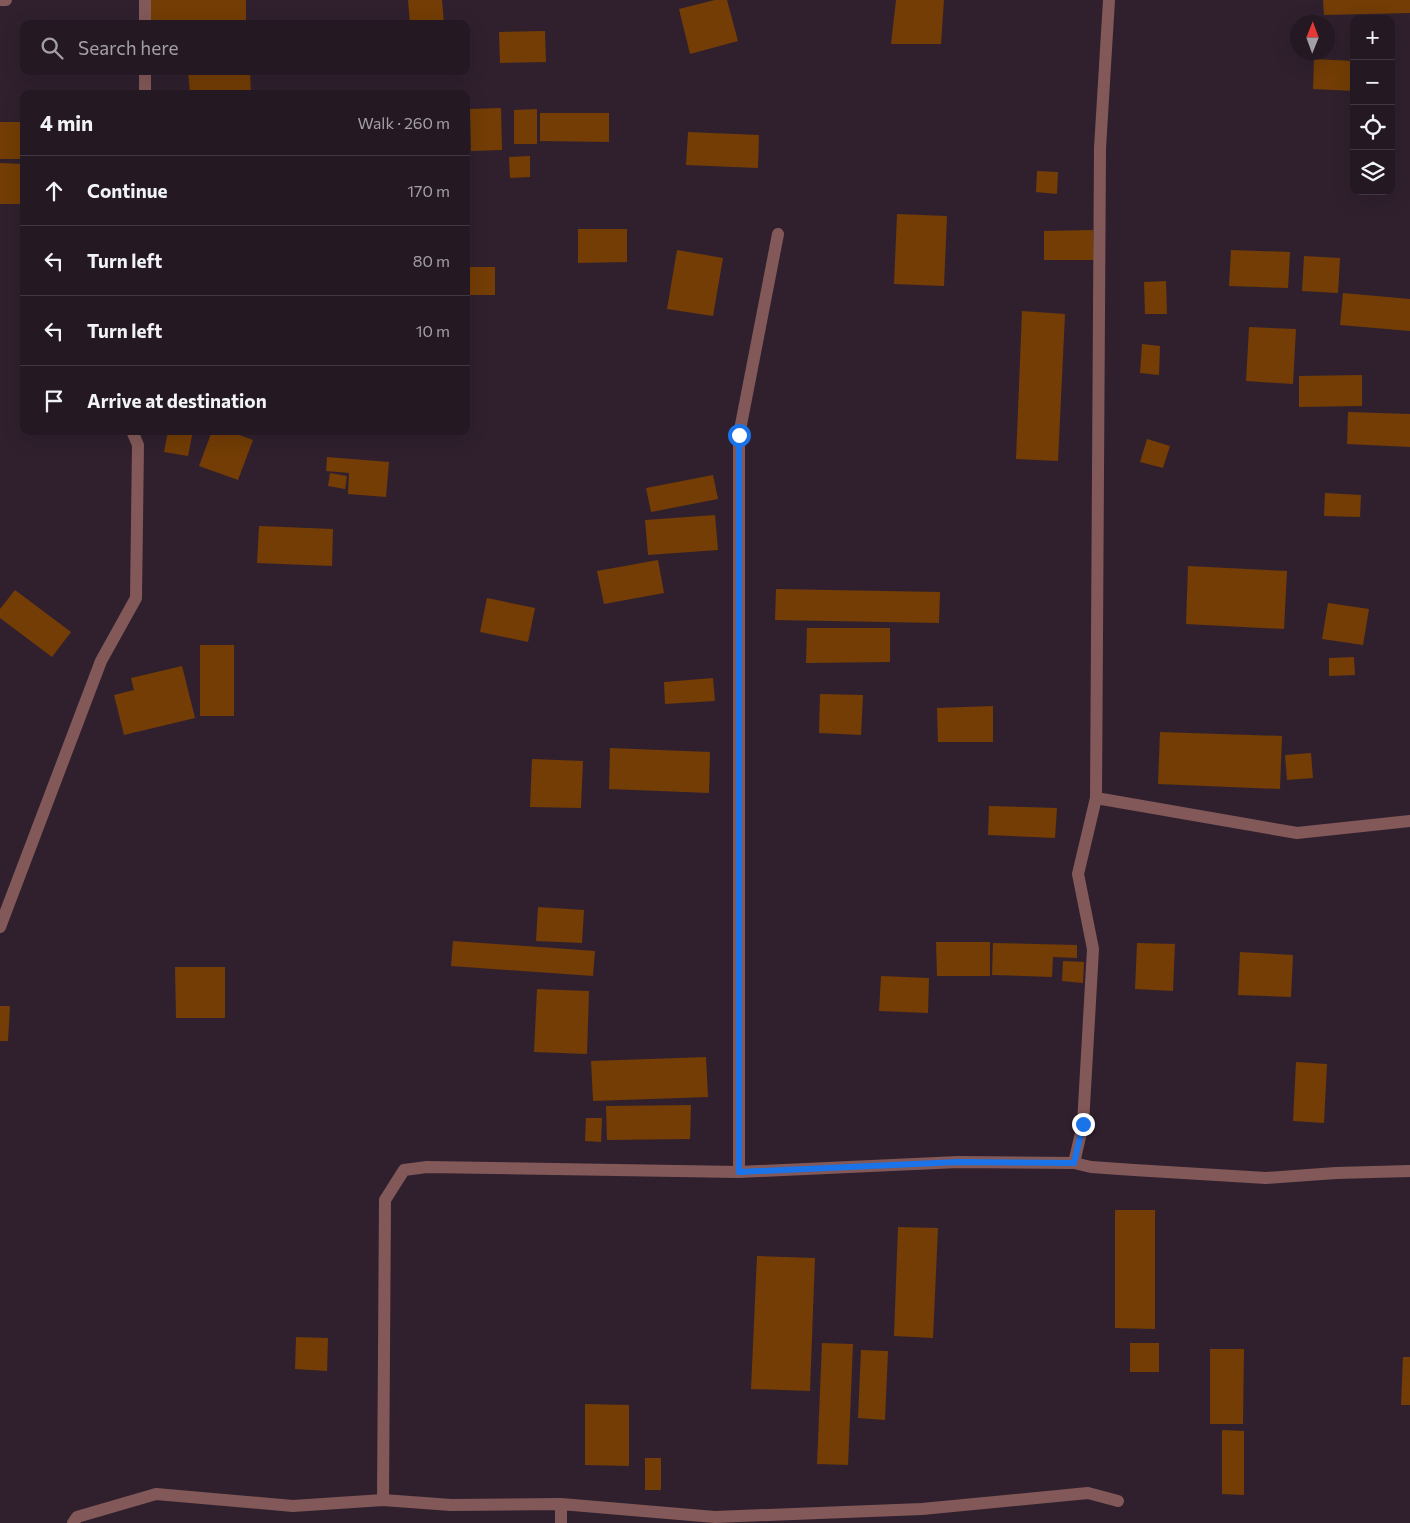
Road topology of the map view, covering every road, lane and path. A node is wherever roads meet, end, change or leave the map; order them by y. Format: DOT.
graph roads {
  1 [pos="0,0"];
  2 [pos="6,0"];
  3 [pos="145,0"];
  4 [pos="1109,0"];
  5 [pos="145,20"];
  6 [pos="145,75"];
  7 [pos="145,90"];
  8 [pos="778,234"];
  9 [pos="134,435"];
  10 [pos="1096,798"];
  11 [pos="1410,821"];
  12 [pos="0,927"];
  13 [pos="1074,1163"];
  14 [pos="1410,1171"];
  15 [pos="739,1172"];
  16 [pos="384,1500"];
  17 [pos="1118,1501"];
  18 [pos="561,1504"];
  19 [pos="73,1523"];
  20 [pos="561,1523"];
  1 -- 2 [label="street"];
  3 -- 5 [label="street"];
  4 -- 10 [label="street"];
  6 -- 7 [label="street"];
  8 -- 15 [label="street"];
  9 -- 12 [label="street"];
  10 -- 11 [label="street"];
  10 -- 13 [label="street"];
  13 -- 14 [label="street"];
  13 -- 15 [label="street"];
  15 -- 16 [label="street"];
  16 -- 18 [label="street"];
  16 -- 19 [label="street"];
  17 -- 18 [label="street"];
  18 -- 20 [label="street"];
}
